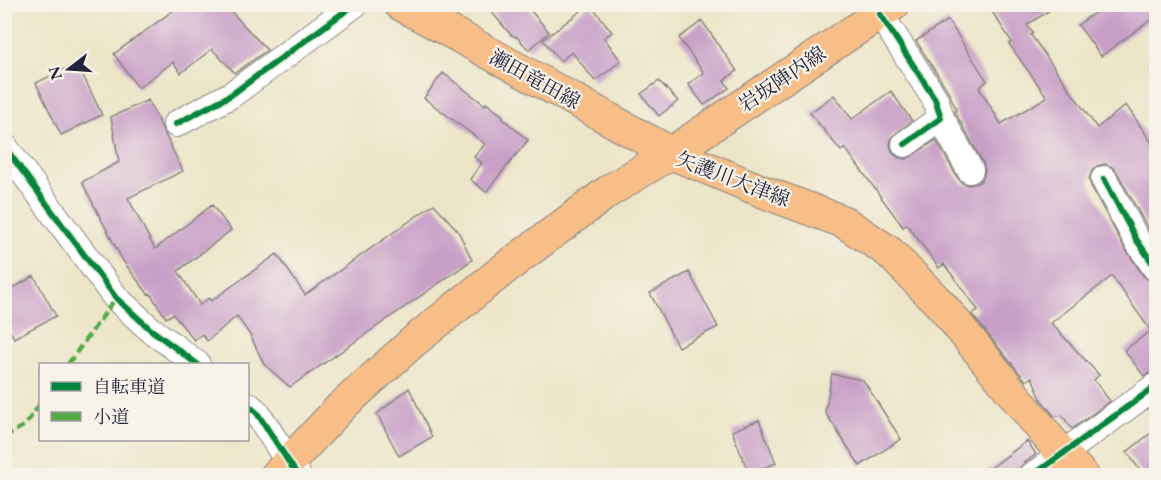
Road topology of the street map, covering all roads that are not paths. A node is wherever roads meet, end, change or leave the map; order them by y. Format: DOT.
graph roads {
  1 [pos="355,4"];
  2 [pos="402,5"];
  3 [pos="877,11"];
  4 [pos="941,118"];
  5 [pos="176,124"];
  6 [pos="905,144"];
  7 [pos="4,146"];
  8 [pos="671,153"];
  9 [pos="970,170"];
  10 [pos="1104,179"];
  11 [pos="1156,268"];
  12 [pos="196,363"];
  13 [pos="1156,386"];
  14 [pos="249,406"];
  15 [pos="1073,465"];
  16 [pos="288,471"];
  17 [pos="1032,476"];
  1 -- 5 [label="street"];
  2 -- 8 [label="main road, 瀬田竜田線"];
  3 -- 4 [label="street"];
  3 -- 8 [label="main road, 岩坂陣内線"];
  4 -- 6 [label="street"];
  4 -- 9 [label="street"];
  7 -- 12 [label="street"];
  8 -- 15 [label="main road, 矢護川大津線"];
  8 -- 16 [label="main road, 矢護川大津線"];
  10 -- 11 [label="street"];
  13 -- 15 [label="street"];
  14 -- 16 [label="street"];
  15 -- 17 [label="street"];
}
